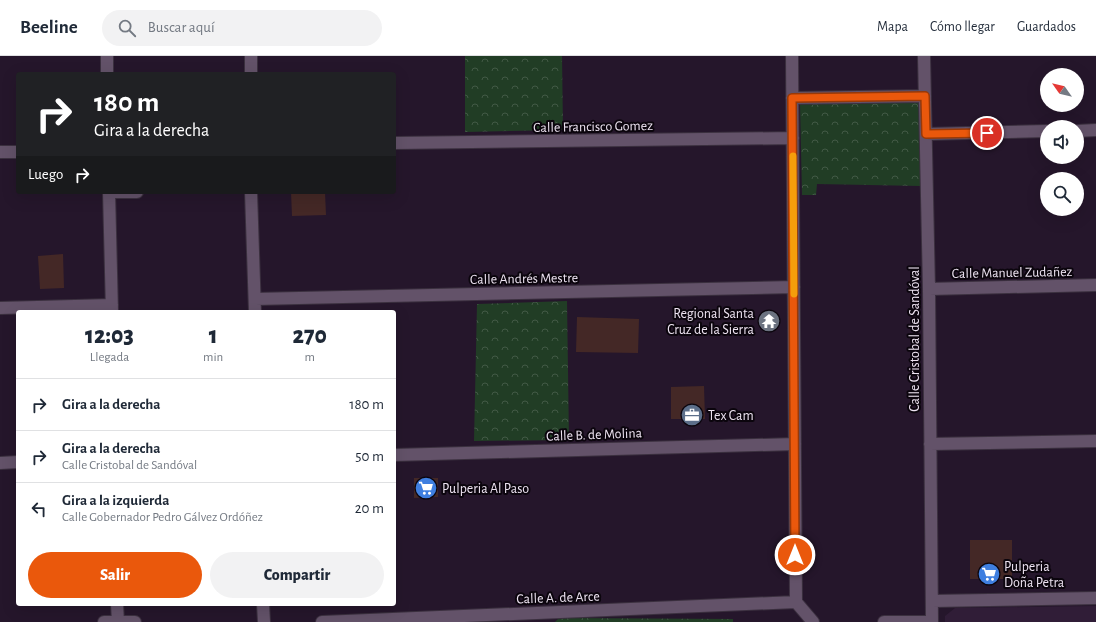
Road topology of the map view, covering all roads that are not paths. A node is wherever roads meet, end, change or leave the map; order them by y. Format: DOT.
graph roads {
  1 [pos="106,56"];
  2 [pos="251,56"];
  3 [pos="792,56"];
  4 [pos="924,56"];
  5 [pos="107,72"];
  6 [pos="251,72"];
  7 [pos="925,96"];
  8 [pos="792,98"];
  9 [pos="1096,130"];
  10 [pos="1040,131"];
  11 [pos="1084,131"];
  12 [pos="926,134"];
  13 [pos="792,138"];
  14 [pos="396,143"];
  15 [pos="0,152"];
  16 [pos="16,152"];
  17 [pos="109,194"];
  18 [pos="251,194"];
  19 [pos="1096,285"];
  20 [pos="794,287"];
  21 [pos="929,289"];
  22 [pos="255,299"];
  23 [pos="0,308"];
  24 [pos="112,309"];
  25 [pos="255,310"];
  26 [pos="1096,441"];
  27 [pos="795,444"];
  28 [pos="930,444"];
  29 [pos="396,455"];
  30 [pos="16,462"];
  31 [pos="0,463"];
  32 [pos="1096,598"];
  33 [pos="932,601"];
  34 [pos="796,602"];
  35 [pos="118,606"];
  36 [pos="263,606"];
  37 [pos="539,617"];
  38 [pos="104,622"];
  39 [pos="118,622"];
  40 [pos="135,622"];
  41 [pos="264,622"];
  42 [pos="322,622"];
  43 [pos="813,622"];
  44 [pos="884,622"];
  45 [pos="932,622"];
  1 -- 5 [label="street"];
  2 -- 6 [label="street"];
  3 -- 8 [label="street"];
  4 -- 7 [label="street, Calle Cristobal de Sandóval"];
  7 -- 8 [label="street"];
  7 -- 12 [label="street, Calle Cristobal de Sandóval"];
  8 -- 13 [label="street"];
  9 -- 11 [label="street"];
  10 -- 12 [label="street"];
  12 -- 21 [label="street, Calle Cristobal de Sandóval"];
  13 -- 14 [label="street, Calle Francisco Gomez"];
  13 -- 20 [label="street"];
  15 -- 16 [label="street"];
  17 -- 24 [label="street"];
  18 -- 22 [label="street"];
  19 -- 21 [label="street, Calle Manuel Zudañez"];
  20 -- 22 [label="street, Calle Andrés Mestre"];
  20 -- 27 [label="street"];
  21 -- 28 [label="street, Calle Cristobal de Sandóval"];
  22 -- 25 [label="street"];
  23 -- 24 [label="street"];
  26 -- 28 [label="street"];
  27 -- 29 [label="street, Calle B. de Molina"];
  27 -- 34 [label="street"];
  28 -- 33 [label="street, Calle Cristobal de Sandóval"];
  30 -- 31 [label="street"];
  32 -- 33 [label="street"];
  33 -- 45 [label="street, Calle Cristobal de Sandóval"];
  34 -- 37 [label="street, Calle A. de Arce"];
  34 -- 43 [label="street"];
  35 -- 39 [label="street"];
  36 -- 41 [label="street"];
  37 -- 42 [label="street, Calle A. de Arce"];
  38 -- 39 [label="street"];
  39 -- 40 [label="street"];
  44 -- 45 [label="street"];
}
